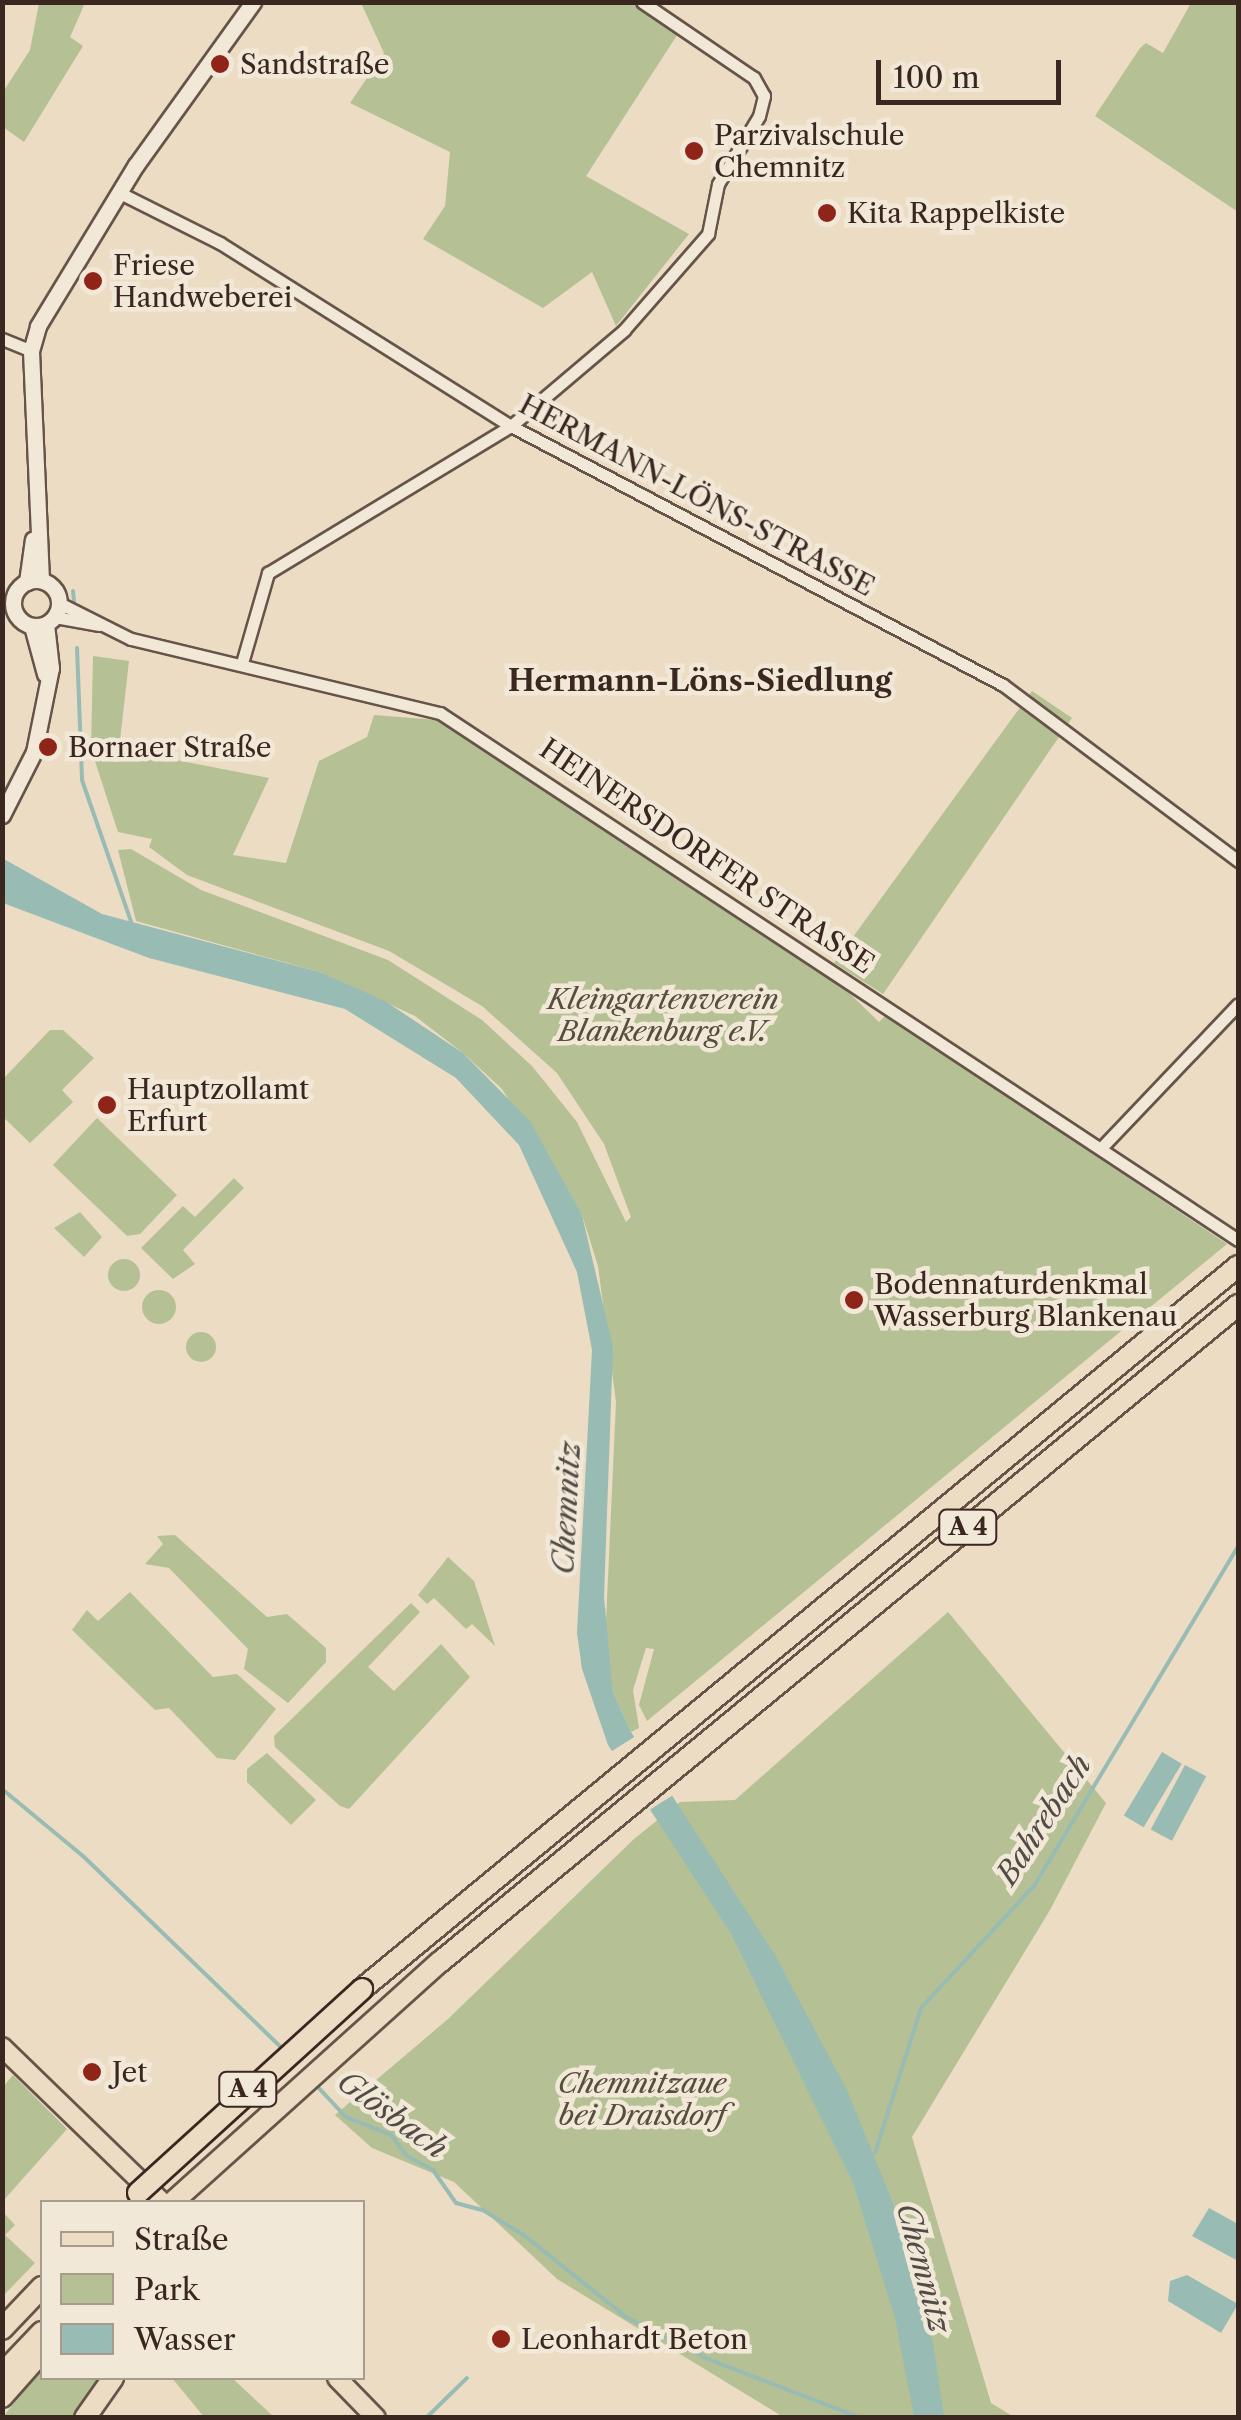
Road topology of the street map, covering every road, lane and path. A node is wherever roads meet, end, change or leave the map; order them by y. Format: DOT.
graph roads {
  1 [pos="253,2"];
  2 [pos="642,2"];
  3 [pos="118,192"];
  4 [pos="2,339"];
  5 [pos="31,351"];
  6 [pos="511,426"];
  7 [pos="2,581"];
  8 [pos="21,589"];
  9 [pos="48,618"];
  10 [pos="242,663"];
  11 [pos="2,815"];
  12 [pos="1238,861"];
  13 [pos="1238,1004"];
  14 [pos="1102,1146"];
  15 [pos="1238,1240"];
  16 [pos="1238,1266"];
  17 [pos="1238,1305"];
  18 [pos="2,2048"];
  19 [pos="130,2200"];
  20 [pos="160,2200"];
  21 [pos="175,2200"];
  22 [pos="36,2294"];
  23 [pos="2,2328"];
  24 [pos="40,2334"];
  25 [pos="40,2354"];
  26 [pos="2,2374"];
  27 [pos="112,2380"];
  28 [pos="339,2380"];
  29 [pos="2,2397"];
  30 [pos="85,2418"];
  31 [pos="376,2418"];
  1 -- 3 [label="main road"];
  2 -- 6 [label="street"];
  3 -- 5 [label="main road"];
  3 -- 6 [label="street, HERMANN-LÖNS-STRASSE"];
  4 -- 5 [label="street"];
  5 -- 8 [label="main road"];
  6 -- 10 [label="street"];
  6 -- 12 [label="street, HERMANN-LÖNS-STRASSE"];
  7 -- 8 [label="main road"];
  8 -- 9 [label="main road"];
  8 -- 9 [label="main road"];
  9 -- 10 [label="street, HEINERSDORFER STRASSE"];
  9 -- 11 [label="main road"];
  10 -- 14 [label="street, HEINERSDORFER STRASSE"];
  13 -- 14 [label="street"];
  14 -- 15 [label="street, HEINERSDORFER STRASSE"];
  16 -- 19 [label="highway, A 4, bridge"];
  17 -- 21 [label="highway, A 4"];
  18 -- 20 [label="main road"];
  22 -- 23 [label="highway"];
  24 -- 26 [label="highway"];
  25 -- 29 [label="highway"];
  27 -- 30 [label="highway"];
  28 -- 31 [label="main road"];
}
